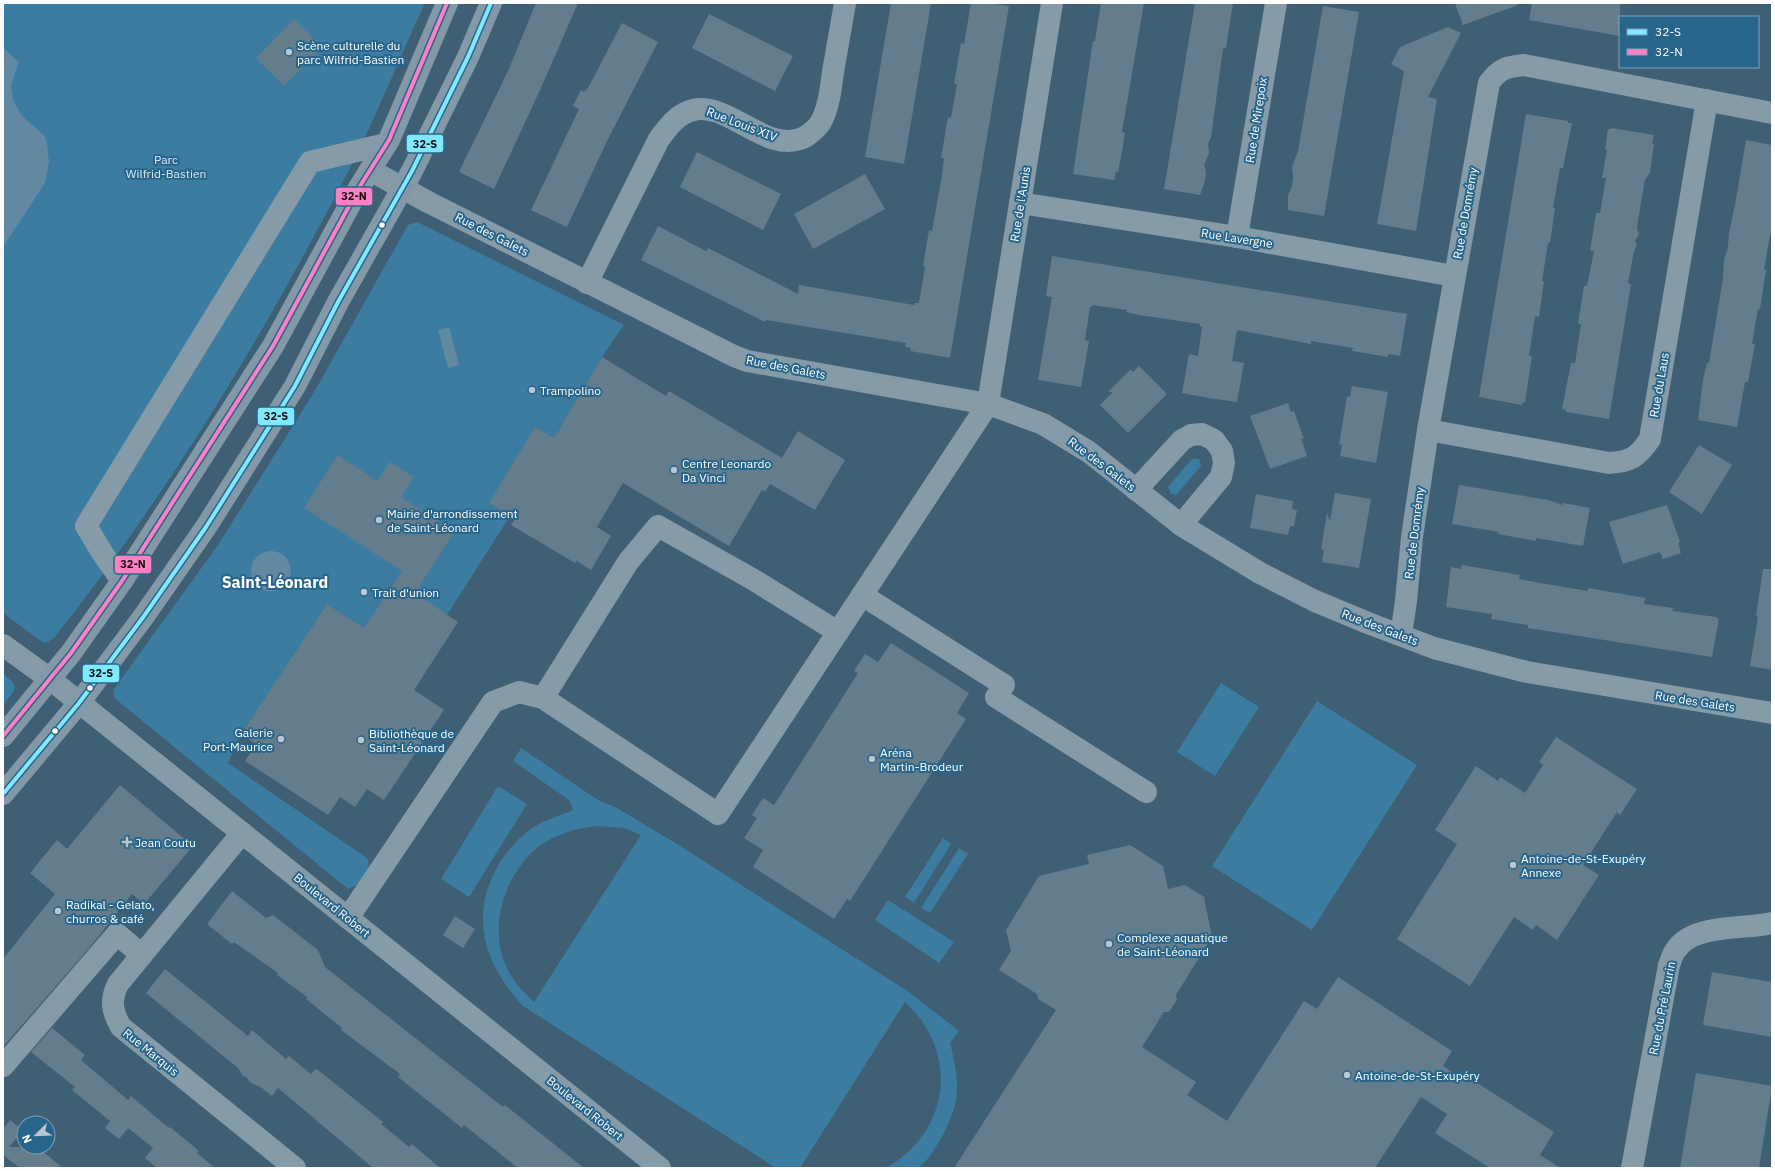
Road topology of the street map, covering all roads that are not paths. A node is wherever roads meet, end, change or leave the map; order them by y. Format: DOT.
graph roads {
  1 [pos="447,3"];
  2 [pos="491,3"];
  3 [pos="845,3"];
  4 [pos="1052,3"];
  5 [pos="1276,3"];
  6 [pos="1707,100"];
  7 [pos="1772,113"];
  8 [pos="386,144"];
  9 [pos="370,170"];
  10 [pos="403,187"];
  11 [pos="1020,204"];
  12 [pos="1237,237"];
  13 [pos="1454,276"];
  14 [pos="587,283"];
  15 [pos="988,404"];
  16 [pos="1428,430"];
  17 [pos="1136,490"];
  18 [pos="1181,525"];
  19 [pos="122,581"];
  20 [pos="862,595"];
  21 [pos="838,632"];
  22 [pos="1401,635"];
  23 [pos="3,645"];
  24 [pos="50,679"];
  25 [pos="543,698"];
  26 [pos="79,703"];
  27 [pos="1772,713"];
  28 [pos="3,736"];
  29 [pos="1146,792"];
  30 [pos="3,794"];
  31 [pos="242,833"];
  32 [pos="348,918"];
  33 [pos="1772,923"];
  34 [pos="142,955"];
  35 [pos="3,1066"];
  36 [pos="295,1168"];
  37 [pos="660,1168"];
  38 [pos="1632,1168"];
  1 -- 8 [label="main road"];
  2 -- 10 [label="main road"];
  3 -- 14 [label="street, Rue Louis XIV"];
  4 -- 11 [label="street, Rue de l'Aunis"];
  5 -- 12 [label="street, Rue de Mirepoix"];
  6 -- 7 [label="street, Rue de Domrémy"];
  6 -- 13 [label="street, Rue de Domrémy"];
  6 -- 16 [label="street, Rue du Laus"];
  8 -- 9 [label="main road"];
  8 -- 19 [label="street"];
  9 -- 10 [label="street, Rue des Galets"];
  9 -- 19 [label="main road"];
  10 -- 14 [label="street, Rue des Galets"];
  10 -- 26 [label="main road"];
  11 -- 12 [label="street, Rue Lavergne"];
  11 -- 15 [label="street, Rue de l'Aunis"];
  12 -- 13 [label="street, Rue Lavergne"];
  13 -- 16 [label="street, Rue de Domrémy"];
  14 -- 15 [label="street, Rue des Galets"];
  15 -- 17 [label="street, Rue des Galets"];
  15 -- 20 [label="street"];
  16 -- 22 [label="street, Rue de Domrémy"];
  17 -- 18 [label="street, Rue des Galets"];
  17 -- 18 [label="street"];
  18 -- 22 [label="street, Rue des Galets"];
  19 -- 24 [label="main road"];
  20 -- 21 [label="street"];
  20 -- 29 [label="street"];
  21 -- 25 [label="street"];
  21 -- 25 [label="street"];
  22 -- 27 [label="street, Rue des Galets"];
  23 -- 24 [label="street, Boulevard Robert"];
  24 -- 26 [label="street, Boulevard Robert"];
  24 -- 28 [label="main road"];
  25 -- 32 [label="street"];
  26 -- 30 [label="main road"];
  26 -- 31 [label="street, Boulevard Robert"];
  31 -- 32 [label="street, Boulevard Robert"];
  31 -- 34 [label="street, Rue Marquis"];
  32 -- 37 [label="street, Boulevard Robert"];
  33 -- 38 [label="street, Rue du Pré Laurin"];
  34 -- 35 [label="street"];
  34 -- 36 [label="street, Rue Marquis"];
}
